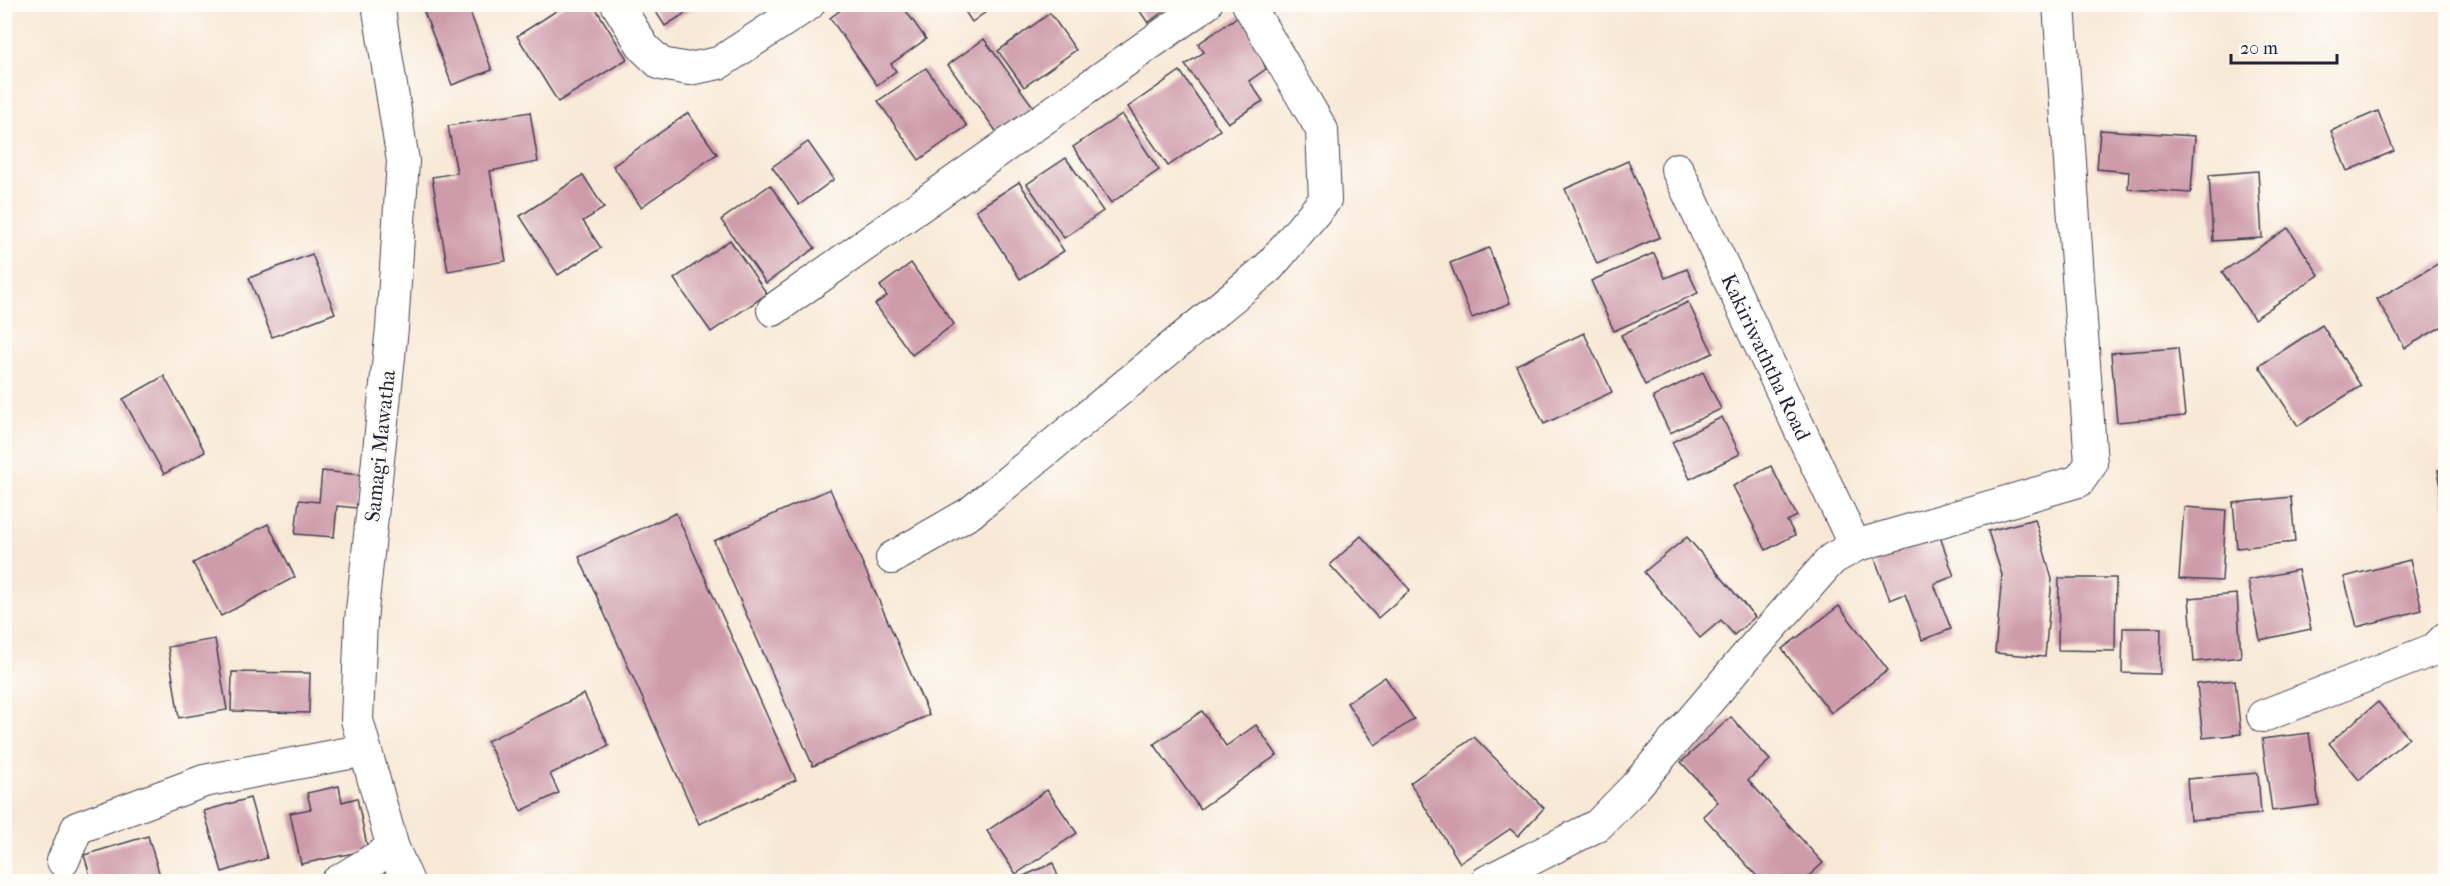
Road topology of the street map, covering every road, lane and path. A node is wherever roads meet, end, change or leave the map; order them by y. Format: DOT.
graph roads {
  1 [pos="378,4"];
  2 [pos="617,4"];
  3 [pos="809,4"];
  4 [pos="1206,4"];
  5 [pos="1248,4"];
  6 [pos="2059,4"];
  7 [pos="1677,169"];
  8 [pos="773,310"];
  9 [pos="1855,546"];
  10 [pos="892,558"];
  11 [pos="2445,638"];
  12 [pos="2263,717"];
  13 [pos="365,750"];
  14 [pos="393,848"];
  15 [pos="63,861"];
  16 [pos="337,882"];
  17 [pos="408,882"];
  18 [pos="1486,882"];
  1 -- 13 [label="street, Samagi Mawatha"];
  2 -- 3 [label="street"];
  4 -- 8 [label="street"];
  5 -- 10 [label="street"];
  6 -- 9 [label="street"];
  7 -- 9 [label="street, Kakiriwaththa Road"];
  9 -- 18 [label="street"];
  11 -- 12 [label="street"];
  13 -- 14 [label="street, Samagi Mawatha"];
  13 -- 15 [label="street"];
  14 -- 16 [label="street"];
  14 -- 17 [label="street, Samagi Mawatha"];
}
